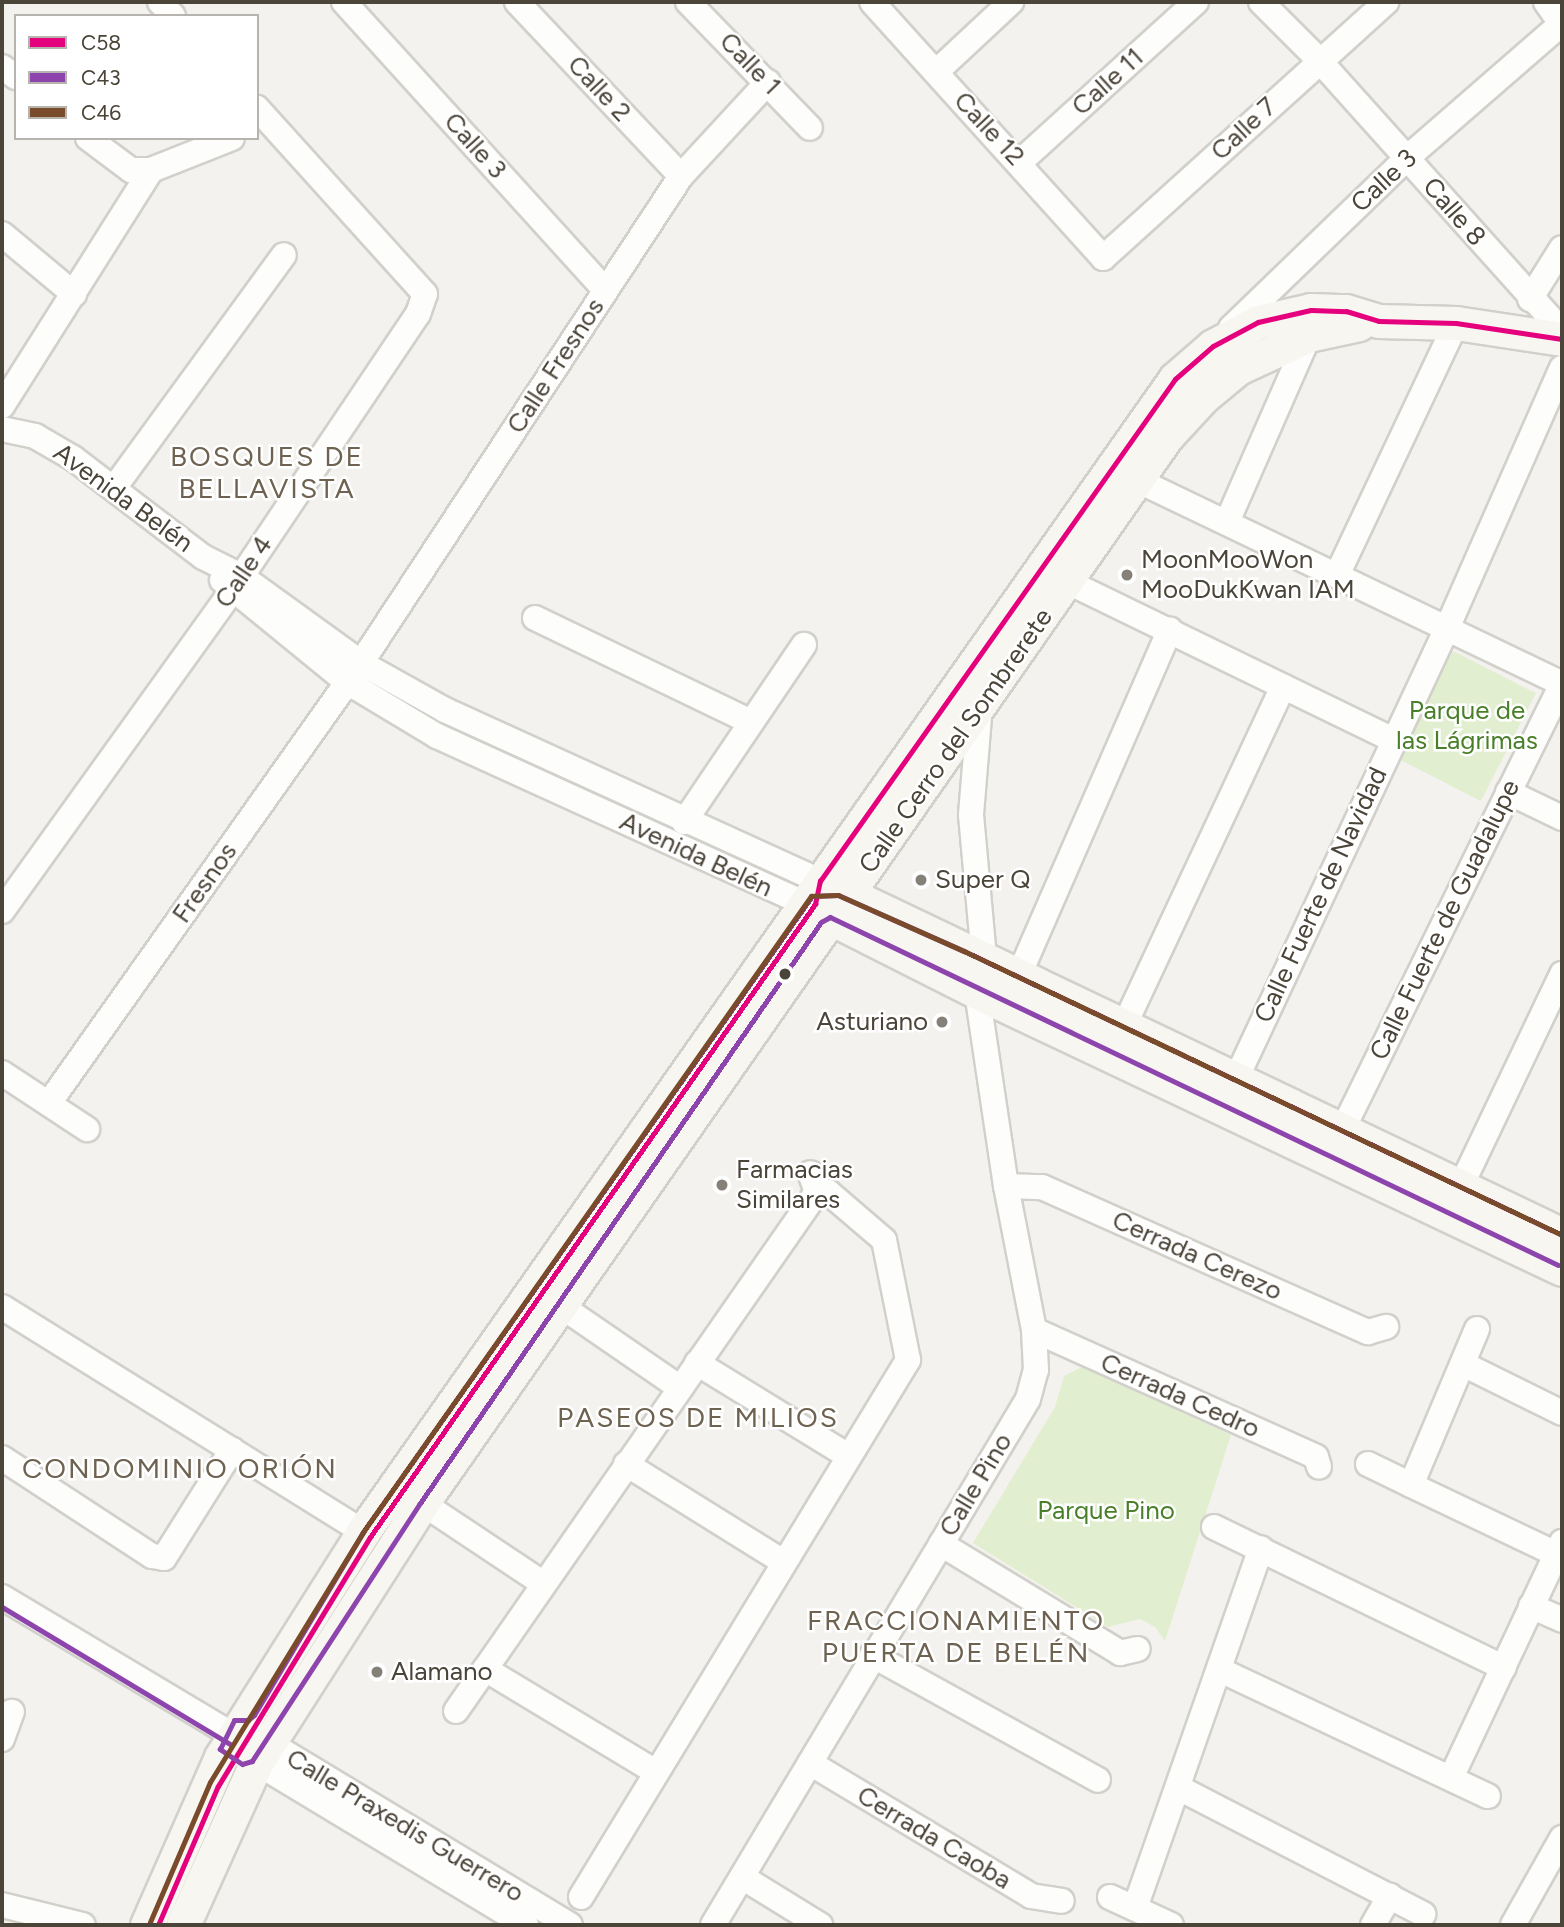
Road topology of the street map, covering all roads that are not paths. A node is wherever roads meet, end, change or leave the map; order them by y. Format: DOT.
graph roads {
  1 [pos="344,2"];
  2 [pos="517,2"];
  3 [pos="688,2"];
  4 [pos="872,2"];
  5 [pos="1011,2"];
  6 [pos="1196,2"];
  7 [pos="1261,2"];
  8 [pos="1386,2"];
  9 [pos="1546,2"];
  10 [pos="1562,24"];
  11 [pos="1318,59"];
  12 [pos="936,72"];
  13 [pos="768,82"];
  14 [pos="261,118"];
  15 [pos="810,128"];
  16 [pos="91,140"];
  17 [pos="227,140"];
  18 [pos="1407,158"];
  19 [pos="1020,162"];
  20 [pos="150,170"];
  21 [pos="681,176"];
  22 [pos="2,234"];
  23 [pos="1562,248"];
  24 [pos="284,255"];
  25 [pos="1104,258"];
  26 [pos="605,290"];
  27 [pos="74,294"];
  28 [pos="1530,299"];
  29 [pos="1379,321"];
  30 [pos="1456,323"];
  31 [pos="1562,331"];
  32 [pos="1308,335"];
  33 [pos="1562,339"];
  34 [pos="1213,346"];
  35 [pos="1562,368"];
  36 [pos="3,399"];
  37 [pos="2,429"];
  38 [pos="1137,480"];
  39 [pos="114,488"];
  40 [pos="1227,522"];
  41 [pos="1338,573"];
  42 [pos="1066,582"];
  43 [pos="236,584"];
  44 [pos="535,618"];
  45 [pos="1448,626"];
  46 [pos="1170,630"];
  47 [pos="804,645"];
  48 [pos="354,673"];
  49 [pos="1562,684"];
  50 [pos="1283,686"];
  51 [pos="980,702"];
  52 [pos="751,722"];
  53 [pos="1393,740"];
  54 [pos="1508,792"];
  55 [pos="1562,818"];
  56 [pos="684,822"];
  57 [pos="2,871"];
  58 [pos="28,871"];
  59 [pos="827,899"];
  60 [pos="2,911"];
  61 [pos="984,959"];
  62 [pos="1562,974"];
  63 [pos="1019,975"];
  64 [pos="977,992"];
  65 [pos="1124,1026"];
  66 [pos="2,1073"];
  67 [pos="1236,1079"];
  68 [pos="48,1103"];
  69 [pos="87,1129"];
  70 [pos="1336,1144"];
  71 [pos="1006,1186"];
  72 [pos="1461,1186"];
  73 [pos="1562,1235"];
  74 [pos="1562,1269"];
  75 [pos="558,1304"];
  76 [pos="2,1307"];
  77 [pos="1385,1327"];
  78 [pos="1478,1329"];
  79 [pos="1034,1331"];
  80 [pos="697,1363"];
  81 [pos="1463,1364"];
  82 [pos="680,1388"];
  83 [pos="1562,1413"];
  84 [pos="232,1450"];
  85 [pos="848,1456"];
  86 [pos="2,1458"];
  87 [pos="626,1464"];
  88 [pos="1368,1464"];
  89 [pos="1319,1467"];
  90 [pos="1411,1485"];
  91 [pos="422,1503"];
  92 [pos="1214,1527"];
  93 [pos="363,1532"];
  94 [pos="941,1544"];
  95 [pos="1261,1548"];
  96 [pos="1559,1548"];
  97 [pos="782,1561"];
  98 [pos="544,1584"];
  99 [pos="2,1597"];
  100 [pos="1531,1605"];
  101 [pos="1562,1620"];
  102 [pos="1138,1649"];
  103 [pos="872,1655"];
  104 [pos="1504,1668"];
  105 [pos="485,1669"];
  106 [pos="1220,1670"];
  107 [pos="456,1711"];
  108 [pos="12,1712"];
  109 [pos="234,1736"];
  110 [pos="2,1739"];
  111 [pos="262,1753"];
  112 [pos="810,1763"];
  113 [pos="656,1772"];
  114 [pos="1451,1778"];
  115 [pos="1098,1780"];
  116 [pos="1179,1788"];
  117 [pos="1488,1796"];
  118 [pos="1562,1838"];
  119 [pos="742,1877"];
  120 [pos="1390,1896"];
  121 [pos="581,1897"];
  122 [pos="1111,1897"];
  123 [pos="1062,1901"];
  124 [pos="2,1905"];
  125 [pos="1135,1908"];
  126 [pos="1423,1914"];
  127 [pos="83,1925"];
  128 [pos="147,1925"];
  129 [pos="183,1925"];
  130 [pos="526,1925"];
  131 [pos="570,1925"];
  132 [pos="713,1925"];
  133 [pos="820,1925"];
  134 [pos="1171,1925"];
  135 [pos="1373,1925"];
  136 [pos="1513,1925"];
  1 -- 26 [label="street, Calle 3"];
  2 -- 21 [label="street, Calle 2"];
  3 -- 13 [label="street, Calle 1"];
  4 -- 12 [label="street, Calle 12"];
  5 -- 12 [label="street"];
  6 -- 19 [label="street, Calle 11"];
  7 -- 11 [label="street, Calle 8"];
  8 -- 11 [label="street, Calle 7"];
  9 -- 10 [label="street"];
  10 -- 18 [label="street, Calle 3"];
  11 -- 18 [label="street, Calle 8"];
  11 -- 25 [label="street, Calle 7"];
  12 -- 19 [label="street, Calle 12"];
  13 -- 15 [label="street, Calle 1"];
  13 -- 21 [label="street, Calle Fresnos"];
  14 -- 43 [label="street, Calle 4"];
  16 -- 20 [label="street"];
  17 -- 20 [label="street"];
  18 -- 28 [label="street, Calle 8"];
  18 -- 34 [label="street, Calle 3"];
  19 -- 25 [label="street, Calle 12"];
  20 -- 27 [label="street"];
  21 -- 26 [label="street, Calle Fresnos"];
  22 -- 27 [label="street"];
  23 -- 28 [label="street"];
  24 -- 39 [label="street"];
  26 -- 48 [label="street, Calle Fresnos"];
  27 -- 36 [label="street"];
  28 -- 31 [label="street, Calle 8"];
  29 -- 30 [label="main road, Calle Cerro del Sombrerete"];
  29 -- 32 [label="main road, Calle Cerro del Sombrerete"];
  29 -- 34 [label="main road, Calle Cerro del Sombrerete"];
  30 -- 33 [label="main road, Calle Cerro del Sombrerete"];
  30 -- 41 [label="street"];
  32 -- 38 [label="main road, Calle Cerro del Sombrerete"];
  32 -- 40 [label="street"];
  34 -- 59 [label="main road, Calle Cerro del Sombrerete"];
  35 -- 45 [label="street, Calle Fuerte de Navidad"];
  37 -- 39 [label="street, Avenida Belén"];
  38 -- 40 [label="street"];
  38 -- 42 [label="main road, Calle Cerro del Sombrerete"];
  39 -- 43 [label="street, Avenida Belén"];
  40 -- 41 [label="street"];
  41 -- 45 [label="street"];
  42 -- 46 [label="street"];
  42 -- 51 [label="main road, Calle Cerro del Sombrerete"];
  43 -- 48 [label="street, Avenida Belén"];
  43 -- 58 [label="street, Calle 4"];
  44 -- 52 [label="street"];
  45 -- 49 [label="street"];
  45 -- 53 [label="street, Calle Fuerte de Navidad"];
  46 -- 50 [label="street"];
  46 -- 63 [label="street"];
  47 -- 52 [label="street"];
  48 -- 56 [label="street, Avenida Belén"];
  48 -- 59 [label="street, Avenida Belén"];
  48 -- 68 [label="street, Fresnos"];
  49 -- 54 [label="street, Calle Fuerte de Guadalupe"];
  50 -- 53 [label="street"];
  50 -- 65 [label="street"];
  51 -- 59 [label="main road, Calle Cerro del Sombrerete"];
  51 -- 61 [label="street"];
  52 -- 56 [label="street"];
  53 -- 67 [label="street, Calle Fuerte de Navidad"];
  54 -- 55 [label="street"];
  54 -- 70 [label="street, Calle Fuerte de Guadalupe"];
  56 -- 59 [label="street, Avenida Belén"];
  57 -- 58 [label="street"];
  58 -- 60 [label="street, Calle 4"];
  59 -- 61 [label="main road, Avenida Belén"];
  59 -- 64 [label="main road, Avenida Belén"];
  59 -- 75 [label="main road, Calle Cerro del Sombrerete"];
  59 -- 93 [label="main road, Calle Cerro del Sombrerete"];
  61 -- 63 [label="main road, Avenida Belén"];
  62 -- 72 [label="street"];
  63 -- 65 [label="main road, Avenida Belén"];
  64 -- 70 [label="main road, Avenida Belén"];
  64 -- 71 [label="street, Calle Pino"];
  65 -- 67 [label="main road, Avenida Belén"];
  66 -- 68 [label="street"];
  67 -- 70 [label="main road, Avenida Belén"];
  68 -- 69 [label="street"];
  70 -- 72 [label="main road, Avenida Belén"];
  70 -- 74 [label="main road, Avenida Belén"];
  71 -- 77 [label="street, Cerrada Cerezo"];
  71 -- 79 [label="street, Calle Pino"];
  72 -- 73 [label="main road, Avenida Belén"];
  75 -- 82 [label="street"];
  75 -- 91 [label="main road, Calle Cerro del Sombrerete"];
  76 -- 84 [label="street"];
  78 -- 81 [label="street"];
  79 -- 89 [label="street, Cerrada Cedro"];
  79 -- 94 [label="street, Calle Pino"];
  80 -- 82 [label="street"];
  80 -- 85 [label="street"];
  80 -- 85 [label="street"];
  81 -- 83 [label="street"];
  81 -- 90 [label="street"];
  82 -- 87 [label="street"];
  84 -- 86 [label="street"];
  84 -- 93 [label="street"];
  85 -- 97 [label="street"];
  87 -- 97 [label="street"];
  87 -- 98 [label="street"];
  88 -- 90 [label="street"];
  90 -- 96 [label="street"];
  91 -- 98 [label="street"];
  91 -- 111 [label="main road, Calle Cerro del Sombrerete"];
  92 -- 95 [label="street"];
  93 -- 109 [label="main road, Calle Cerro del Sombrerete"];
  94 -- 102 [label="street"];
  94 -- 103 [label="street, Calle Pino"];
  95 -- 104 [label="street"];
  95 -- 106 [label="street"];
  96 -- 100 [label="street"];
  97 -- 113 [label="street"];
  98 -- 105 [label="street"];
  99 -- 109 [label="street, Calle Praxedis Guerrero"];
  100 -- 101 [label="street"];
  100 -- 104 [label="street"];
  103 -- 112 [label="street, Calle Pino"];
  103 -- 115 [label="street"];
  104 -- 114 [label="street"];
  105 -- 107 [label="street"];
  105 -- 113 [label="street"];
  106 -- 114 [label="street"];
  106 -- 116 [label="street"];
  108 -- 110 [label="street"];
  109 -- 111 [label="street, Calle Praxedis Guerrero"];
  109 -- 128 [label="main road, Calle Cerro del Sombrerete"];
  111 -- 129 [label="main road, Calle Cerro del Sombrerete"];
  111 -- 130 [label="street, Calle Praxedis Guerrero"];
  111 -- 131 [label="street, Calle Praxedis Guerrero"];
  112 -- 119 [label="street, Calle Pino"];
  112 -- 123 [label="street, Cerrada Caoba"];
  113 -- 121 [label="street"];
  114 -- 117 [label="street"];
  116 -- 120 [label="street"];
  116 -- 125 [label="street"];
  118 -- 136 [label="street"];
  119 -- 132 [label="street, Calle Pino"];
  119 -- 133 [label="street"];
  120 -- 126 [label="street"];
  120 -- 135 [label="street"];
  122 -- 125 [label="street"];
  124 -- 127 [label="street"];
  125 -- 134 [label="street"];
}
